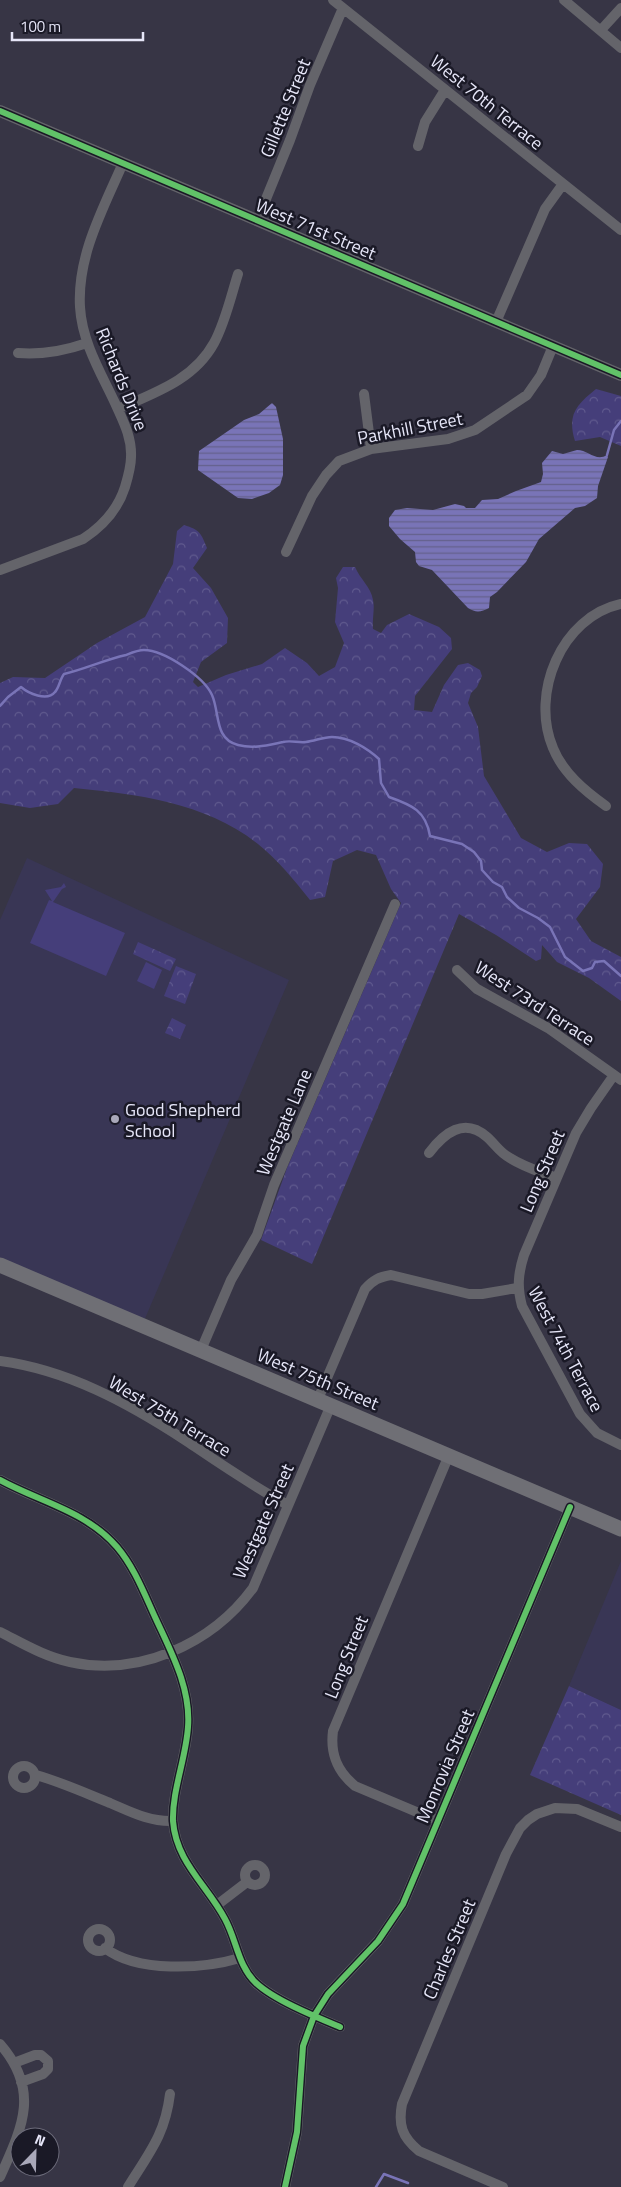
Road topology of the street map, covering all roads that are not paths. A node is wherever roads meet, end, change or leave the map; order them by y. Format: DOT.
graph roads {
  1 [pos="333,0"];
  2 [pos="564,0"];
  3 [pos="343,8"];
  4 [pos="621,8"];
  5 [pos="601,30"];
  6 [pos="621,48"];
  7 [pos="445,90"];
  8 [pos="1,113"];
  9 [pos="418,146"];
  10 [pos="123,163"];
  11 [pos="562,184"];
  12 [pos="257,221"];
  13 [pos="621,230"];
  14 [pos="238,274"];
  15 [pos="496,322"];
  16 [pos="87,343"];
  17 [pos="553,346"];
  18 [pos="18,353"];
  19 [pos="621,375"];
  20 [pos="364,394"];
  21 [pos="118,409"];
  22 [pos="371,449"];
  23 [pos="286,552"];
  24 [pos="0,570"];
  25 [pos="621,604"];
  26 [pos="606,806"];
  27 [pos="395,904"];
  28 [pos="457,970"];
  29 [pos="618,1078"];
  30 [pos="430,1153"];
  31 [pos="556,1178"];
  32 [pos="0,1266"];
  33 [pos="517,1288"];
  34 [pos="201,1350"];
  35 [pos="0,1361"];
  36 [pos="324,1402"];
  37 [pos="621,1445"];
  38 [pos="449,1455"];
  39 [pos="0,1480"];
  40 [pos="288,1505"];
  41 [pos="570,1507"];
  42 [pos="621,1529"];
  43 [pos="0,1632"];
  44 [pos="171,1652"];
  45 [pos="36,1776"];
  46 [pos="173,1820"];
  47 [pos="438,1821"];
  48 [pos="621,1828"];
  49 [pos="247,1882"];
  50 [pos="217,1905"];
  51 [pos="105,1948"];
  52 [pos="240,1958"];
  53 [pos="314,2016"];
  54 [pos="340,2027"];
  55 [pos="0,2044"];
  56 [pos="14,2062"];
  57 [pos="21,2082"];
  58 [pos="170,2094"];
  59 [pos="0,2177"];
  60 [pos="128,2187"];
  61 [pos="285,2187"];
  62 [pos="503,2187"];
  1 -- 3 [label="street, West 70th Terrace"];
  2 -- 5 [label="street"];
  3 -- 7 [label="street, West 70th Terrace"];
  3 -- 12 [label="street, Gillette Street"];
  4 -- 5 [label="street"];
  5 -- 6 [label="street"];
  7 -- 9 [label="street"];
  7 -- 11 [label="street, West 70th Terrace"];
  8 -- 10 [label="street, West 71st Street"];
  10 -- 12 [label="street, West 71st Street"];
  10 -- 16 [label="street, Richards Drive"];
  11 -- 13 [label="street, West 70th Terrace"];
  11 -- 15 [label="street"];
  12 -- 15 [label="street, West 71st Street"];
  14 -- 21 [label="street"];
  15 -- 17 [label="street, West 71st Street"];
  16 -- 18 [label="street"];
  16 -- 21 [label="street, Richards Drive"];
  17 -- 19 [label="street, West 71st Street"];
  17 -- 22 [label="street, Parkhill Street"];
  20 -- 22 [label="street"];
  21 -- 24 [label="street, Richards Drive"];
  22 -- 23 [label="street, Parkhill Street"];
  25 -- 26 [label="street"];
  27 -- 34 [label="street, Westgate Lane"];
  28 -- 29 [label="street, West 73rd Terrace"];
  29 -- 31 [label="street, Long Street"];
  30 -- 31 [label="street"];
  31 -- 33 [label="street, Long Street"];
  32 -- 34 [label="main road, West 75th Street"];
  33 -- 36 [label="street, West 74th Terrace"];
  33 -- 37 [label="street, West 74th Terrace"];
  34 -- 36 [label="main road, West 75th Street"];
  35 -- 40 [label="street, West 75th Terrace"];
  36 -- 38 [label="main road, West 75th Street"];
  36 -- 40 [label="street, Westgate Street"];
  38 -- 41 [label="main road, West 75th Street"];
  38 -- 47 [label="street, Long Street"];
  39 -- 44 [label="street"];
  40 -- 44 [label="street, Westgate Street"];
  41 -- 42 [label="main road, West 75th Street"];
  41 -- 47 [label="street, Monrovia Street"];
  43 -- 44 [label="street, Westgate Street"];
  44 -- 46 [label="street"];
  45 -- 46 [label="street"];
  46 -- 50 [label="street"];
  47 -- 53 [label="street, Monrovia Street"];
  48 -- 62 [label="street, Charles Street"];
  49 -- 50 [label="street"];
  50 -- 52 [label="street"];
  51 -- 52 [label="street"];
  52 -- 53 [label="street"];
  53 -- 54 [label="street"];
  53 -- 61 [label="street, Monrovia Street"];
  55 -- 56 [label="street"];
  56 -- 57 [label="street"];
  56 -- 57 [label="street"];
  57 -- 59 [label="street"];
  58 -- 60 [label="street"];
}
